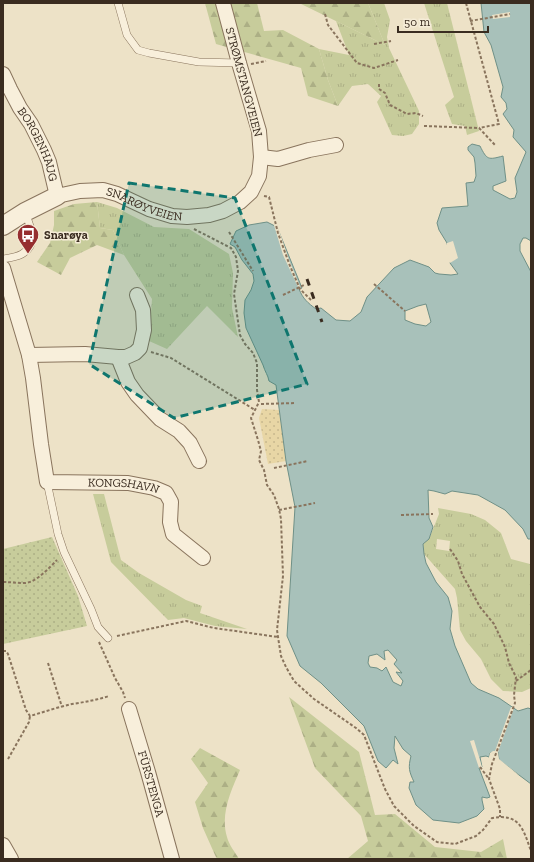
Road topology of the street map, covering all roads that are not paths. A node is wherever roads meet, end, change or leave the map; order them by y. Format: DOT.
graph roads {
  1 [pos="118,3"];
  2 [pos="223,3"];
  3 [pos="239,63"];
  4 [pos="3,74"];
  5 [pos="336,145"];
  6 [pos="261,157"];
  7 [pos="57,196"];
  8 [pos="28,220"];
  9 [pos="3,226"];
  10 [pos="3,259"];
  11 [pos="3,268"];
  12 [pos="137,295"];
  13 [pos="29,355"];
  14 [pos="118,357"];
  15 [pos="199,461"];
  16 [pos="47,482"];
  17 [pos="203,558"];
  18 [pos="108,638"];
  19 [pos="129,709"];
  20 [pos="3,845"];
  21 [pos="11,859"];
  22 [pos="172,859"];
  1 -- 3 [label="lane"];
  2 -- 3 [label="street, STRØMSTANGVEIEN"];
  3 -- 6 [label="street, STRØMSTANGVEIEN"];
  4 -- 7 [label="street, BORGENHAUG"];
  5 -- 6 [label="street"];
  6 -- 7 [label="street, SNARØYVEIEN"];
  7 -- 8 [label="street, SNARØYVEIEN"];
  8 -- 9 [label="street, SNARØYVEIEN"];
  8 -- 10 [label="lane"];
  11 -- 13 [label="street"];
  12 -- 14 [label="street"];
  13 -- 14 [label="street"];
  13 -- 16 [label="street"];
  14 -- 15 [label="street"];
  16 -- 17 [label="street, KONGSHAVN"];
  16 -- 18 [label="lane"];
  19 -- 22 [label="street, FÜRSTENGA"];
  20 -- 21 [label="street"];
}
